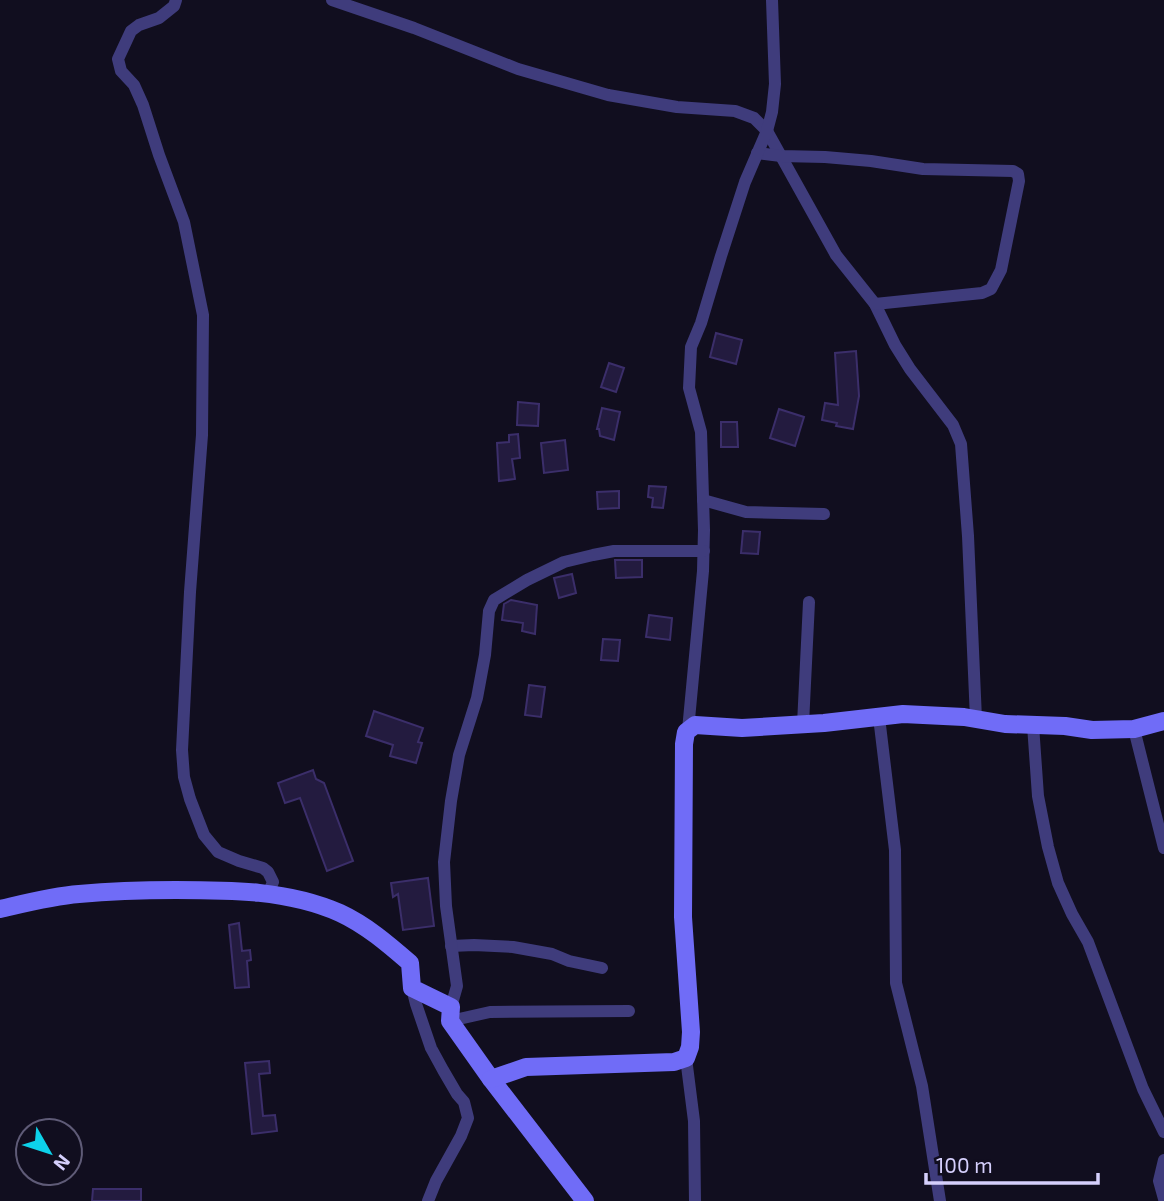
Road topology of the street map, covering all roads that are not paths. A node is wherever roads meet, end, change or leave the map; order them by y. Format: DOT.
graph roads {
  1 [pos="176,0"];
  2 [pos="332,0"];
  3 [pos="772,0"];
  4 [pos="767,131"];
  5 [pos="757,153"];
  6 [pos="781,156"];
  7 [pos="875,304"];
  8 [pos="704,500"];
  9 [pos="824,514"];
  10 [pos="704,551"];
  11 [pos="809,602"];
  12 [pos="878,717"];
  13 [pos="976,719"];
  14 [pos="1164,721"];
  15 [pos="803,724"];
  16 [pos="1033,725"];
  17 [pos="1133,729"];
  18 [pos="688,730"];
  19 [pos="1164,848"];
  20 [pos="268,894"];
  21 [pos="0,909"];
  22 [pos="452,946"];
  23 [pos="602,968"];
  24 [pos="412,988"];
  25 [pos="629,1011"];
  26 [pos="451,1014"];
  27 [pos="686,1058"];
  28 [pos="491,1079"];
  29 [pos="1164,1132"];
  30 [pos="1164,1160"];
  31 [pos="1164,1199"];
  32 [pos="428,1201"];
  33 [pos="585,1201"];
  34 [pos="695,1201"];
  35 [pos="940,1201"];
  1 -- 20 [label="street"];
  2 -- 4 [label="street"];
  3 -- 4 [label="street"];
  4 -- 5 [label="street"];
  4 -- 6 [label="street"];
  5 -- 6 [label="street"];
  5 -- 8 [label="street"];
  6 -- 7 [label="street"];
  6 -- 7 [label="street"];
  7 -- 13 [label="street"];
  8 -- 9 [label="street"];
  8 -- 10 [label="street"];
  10 -- 18 [label="street"];
  10 -- 22 [label="street"];
  11 -- 15 [label="street"];
  12 -- 13 [label="street"];
  12 -- 15 [label="street"];
  12 -- 35 [label="street"];
  13 -- 16 [label="street"];
  14 -- 17 [label="street"];
  15 -- 18 [label="street"];
  16 -- 17 [label="street"];
  16 -- 29 [label="street"];
  17 -- 19 [label="street"];
  18 -- 27 [label="street"];
  20 -- 21 [label="street"];
  20 -- 24 [label="street"];
  22 -- 23 [label="street"];
  22 -- 26 [label="street"];
  24 -- 26 [label="street"];
  24 -- 32 [label="street"];
  25 -- 26 [label="street"];
  26 -- 28 [label="street"];
  27 -- 28 [label="street"];
  27 -- 34 [label="street"];
  28 -- 33 [label="street"];
  30 -- 31 [label="street"];
}
